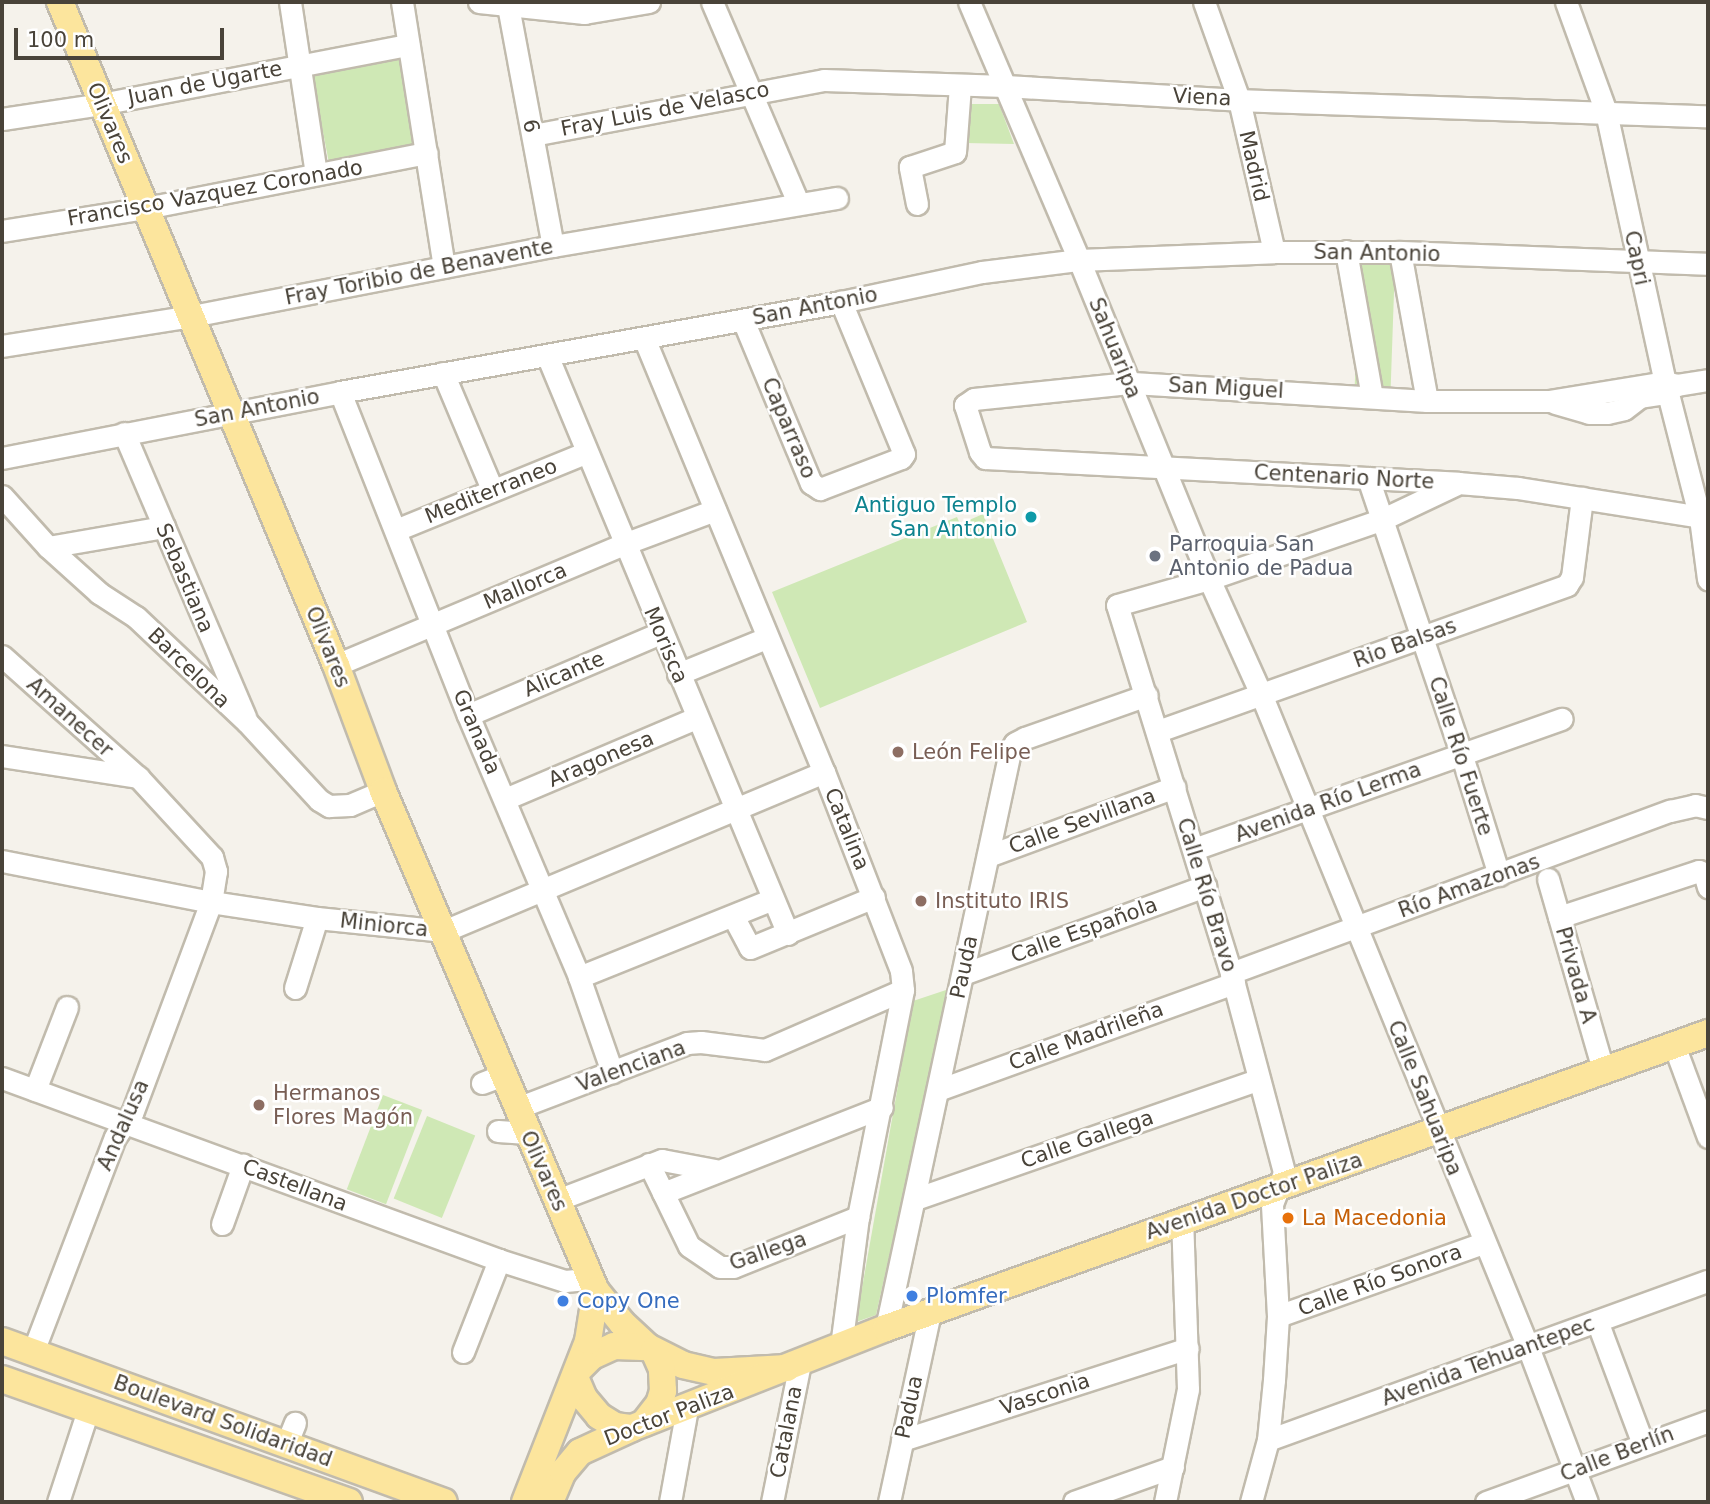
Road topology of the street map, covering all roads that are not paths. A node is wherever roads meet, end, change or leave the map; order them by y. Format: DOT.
graph roads {
  1 [pos="60,2"];
  2 [pos="290,2"];
  3 [pos="402,2"];
  4 [pos="479,2"];
  5 [pos="649,2"];
  6 [pos="712,2"];
  7 [pos="969,2"];
  8 [pos="1204,2"];
  9 [pos="1566,2"];
  10 [pos="508,6"];
  11 [pos="408,45"];
  12 [pos="298,64"];
  13 [pos="798,83"];
  14 [pos="960,86"];
  15 [pos="1004,86"];
  16 [pos="749,93"];
  17 [pos="1239,100"];
  18 [pos="101,104"];
  19 [pos="1606,112"];
  20 [pos="1708,116"];
  21 [pos="2,119"];
  22 [pos="533,135"];
  23 [pos="427,153"];
  24 [pos="316,174"];
  25 [pos="836,198"];
  26 [pos="798,203"];
  27 [pos="917,204"];
  28 [pos="146,208"];
  29 [pos="2,230"];
  30 [pos="553,246"];
  31 [pos="1346,251"];
  32 [pos="1274,252"];
  33 [pos="1400,252"];
  34 [pos="1079,260"];
  35 [pos="1637,260"];
  36 [pos="1708,264"];
  37 [pos="444,267"];
  38 [pos="841,302"];
  39 [pos="192,316"];
  40 [pos="743,320"];
  41 [pos="644,338"];
  42 [pos="2,346"];
  43 [pos="547,355"];
  44 [pos="443,373"];
  45 [pos="1708,380"];
  46 [pos="1129,383"];
  47 [pos="1669,386"];
  48 [pos="340,392"];
  49 [pos="1372,397"];
  50 [pos="1427,401"];
  51 [pos="230,413"];
  52 [pos="124,433"];
  53 [pos="587,452"];
  54 [pos="2,458"];
  55 [pos="985,458"];
  56 [pos="1163,468"];
  57 [pos="1368,478"];
  58 [pos="1458,483"];
  59 [pos="492,489"];
  60 [pos="2,496"];
  61 [pos="1582,498"];
  62 [pos="715,510"];
  63 [pos="1704,518"];
  64 [pos="1383,519"];
  65 [pos="164,527"];
  66 [pos="396,530"];
  67 [pos="624,544"];
  68 [pos="48,547"];
  69 [pos="1209,579"];
  70 [pos="1708,579"];
  71 [pos="433,625"];
  72 [pos="660,633"];
  73 [pos="1422,637"];
  74 [pos="766,638"];
  75 [pos="2,656"];
  76 [pos="336,665"];
  77 [pos="678,674"];
  78 [pos="1261,694"];
  79 [pos="1147,695"];
  80 [pos="468,715"];
  81 [pos="696,718"];
  82 [pos="1562,719"];
  83 [pos="247,722"];
  84 [pos="1158,732"];
  85 [pos="1461,754"];
  86 [pos="2,756"];
  87 [pos="824,772"];
  88 [pos="139,778"];
  89 [pos="1175,787"];
  90 [pos="383,791"];
  91 [pos="505,799"];
  92 [pos="1708,808"];
  93 [pos="734,810"];
  94 [pos="1309,810"];
  95 [pos="1194,849"];
  96 [pos="988,856"];
  97 [pos="212,857"];
  98 [pos="2,861"];
  99 [pos="1499,875"];
  100 [pos="1548,880"];
  101 [pos="1205,886"];
  102 [pos="1708,887"];
  103 [pos="542,889"];
  104 [pos="874,897"];
  105 [pos="773,899"];
  106 [pos="211,902"];
  107 [pos="733,916"];
  108 [pos="1559,917"];
  109 [pos="317,918"];
  110 [pos="1356,928"];
  111 [pos="444,931"];
  112 [pos="788,934"];
  113 [pos="963,974"];
  114 [pos="579,977"];
  115 [pos="1232,978"];
  116 [pos="295,988"];
  117 [pos="902,990"];
  118 [pos="67,1007"];
  119 [pos="1708,1033"];
  120 [pos="1674,1045"];
  121 [pos="1603,1070"];
  122 [pos="612,1072"];
  123 [pos="2,1078"];
  124 [pos="1259,1079"];
  125 [pos="35,1090"];
  126 [pos="938,1090"];
  127 [pos="881,1107"];
  128 [pos="517,1108"];
  129 [pos="127,1123"];
  130 [pos="498,1131"];
  131 [pos="1439,1131"];
  132 [pos="527,1133"];
  133 [pos="1708,1137"];
  134 [pos="649,1164"];
  135 [pos="243,1165"];
  136 [pos="718,1170"];
  137 [pos="1279,1187"];
  138 [pos="663,1193"];
  139 [pos="915,1199"];
  140 [pos="557,1200"];
  141 [pos="858,1217"];
  142 [pos="1182,1222"];
  143 [pos="222,1224"];
  144 [pos="1483,1243"];
  145 [pos="499,1260"];
  146 [pos="1708,1281"];
  147 [pos="593,1285"];
  148 [pos="930,1312"];
  149 [pos="1278,1317"];
  150 [pos="1597,1321"];
  151 [pos="886,1328"];
  152 [pos="2,1341"];
  153 [pos="841,1346"];
  154 [pos="1528,1347"];
  155 [pos="1188,1348"];
  156 [pos="651,1349"];
  157 [pos="33,1352"];
  158 [pos="463,1352"];
  159 [pos="794,1365"];
  160 [pos="577,1373"];
  161 [pos="2,1379"];
  162 [pos="687,1408"];
  163 [pos="89,1410"];
  164 [pos="1708,1421"];
  165 [pos="638,1425"];
  166 [pos="902,1440"];
  167 [pos="1268,1440"];
  168 [pos="1643,1444"];
  169 [pos="1173,1467"];
  170 [pos="1577,1470"];
  171 [pos="554,1497"];
  172 [pos="58,1502"];
  173 [pos="349,1502"];
  174 [pos="444,1502"];
  175 [pos="525,1502"];
  176 [pos="670,1502"];
  177 [pos="772,1502"];
  178 [pos="889,1502"];
  179 [pos="1074,1502"];
  180 [pos="1165,1502"];
  181 [pos="1251,1502"];
  182 [pos="1486,1502"];
  183 [pos="1587,1502"];
  1 -- 18 [label="main road, Olivares"];
  2 -- 12 [label="street"];
  3 -- 11 [label="street"];
  4 -- 10 [label="street"];
  5 -- 10 [label="street"];
  6 -- 16 [label="street"];
  7 -- 15 [label="street, Sahuaripa"];
  8 -- 17 [label="street, Madrid"];
  9 -- 19 [label="street, Capri"];
  10 -- 22 [label="street, 6"];
  11 -- 12 [label="street, Juan de Ugarte"];
  11 -- 23 [label="street"];
  12 -- 18 [label="street, Juan de Ugarte"];
  12 -- 24 [label="street"];
  13 -- 14 [label="street, Viena"];
  13 -- 16 [label="street, Fray Luis de Velasco"];
  14 -- 15 [label="street, Viena"];
  14 -- 27 [label="street"];
  15 -- 17 [label="street, Viena"];
  15 -- 34 [label="street, Sahuaripa"];
  16 -- 22 [label="street, Fray Luis de Velasco"];
  16 -- 26 [label="street"];
  17 -- 19 [label="street, Viena"];
  17 -- 32 [label="street, Madrid"];
  18 -- 21 [label="street, Juan de Ugarte"];
  18 -- 28 [label="main road, Olivares"];
  19 -- 20 [label="street, Viena"];
  19 -- 35 [label="street, Capri"];
  22 -- 30 [label="street, 6"];
  23 -- 24 [label="street, Francisco Vazquez Coronado"];
  23 -- 37 [label="street"];
  24 -- 28 [label="street, Francisco Vazquez Coronado"];
  25 -- 26 [label="street, Fray Toribio de Benavente"];
  26 -- 30 [label="street, Fray Toribio de Benavente"];
  28 -- 29 [label="street, Francisco Vazquez Coronado"];
  28 -- 39 [label="main road, Olivares"];
  30 -- 37 [label="street, Fray Toribio de Benavente"];
  31 -- 32 [label="street, San Antonio"];
  31 -- 33 [label="street, San Antonio"];
  31 -- 49 [label="street"];
  32 -- 34 [label="street, San Antonio"];
  33 -- 35 [label="street, San Antonio"];
  33 -- 50 [label="street"];
  34 -- 38 [label="street, San Antonio"];
  34 -- 46 [label="street, Sahuaripa"];
  35 -- 36 [label="street, San Antonio"];
  35 -- 47 [label="street, Capri"];
  37 -- 39 [label="street, Fray Toribio de Benavente"];
  38 -- 40 [label="street, San Antonio"];
  38 -- 40 [label="street, Caparraso"];
  39 -- 42 [label="street, Fray Toribio de Benavente"];
  39 -- 51 [label="main road, Olivares"];
  40 -- 41 [label="street, San Antonio"];
  41 -- 43 [label="street, San Antonio"];
  41 -- 62 [label="street, Catalina"];
  43 -- 44 [label="street, San Antonio"];
  43 -- 53 [label="street, Morisca"];
  44 -- 48 [label="street, San Antonio"];
  44 -- 59 [label="street"];
  45 -- 47 [label="street, San Miguel"];
  46 -- 49 [label="street, San Miguel"];
  46 -- 55 [label="street, San Miguel"];
  46 -- 56 [label="street, Sahuaripa"];
  47 -- 50 [label="street, San Miguel"];
  47 -- 63 [label="street, Capri"];
  48 -- 51 [label="street, San Antonio"];
  48 -- 66 [label="street, Granada"];
  49 -- 50 [label="street, San Miguel"];
  51 -- 52 [label="street, San Antonio"];
  51 -- 76 [label="main road, Olivares"];
  52 -- 54 [label="street, San Antonio"];
  52 -- 65 [label="street, Sebastiana"];
  53 -- 59 [label="street, Mediterraneo"];
  53 -- 67 [label="street, Morisca"];
  55 -- 56 [label="street, Centenario Norte"];
  56 -- 57 [label="street, Centenario Norte"];
  56 -- 69 [label="street, Sahuaripa"];
  57 -- 58 [label="street, Centenario Norte"];
  57 -- 64 [label="street, Calle Río Fuerte"];
  58 -- 61 [label="street, Centenario Norte"];
  58 -- 64 [label="street"];
  59 -- 66 [label="street, Mediterraneo"];
  60 -- 68 [label="street, Barcelona"];
  61 -- 63 [label="street, Centenario Norte"];
  61 -- 73 [label="street, Rio Balsas"];
  62 -- 67 [label="street, Mallorca"];
  62 -- 74 [label="street, Catalina"];
  63 -- 70 [label="street, Capri"];
  64 -- 69 [label="street"];
  64 -- 73 [label="street, Calle Río Fuerte"];
  65 -- 68 [label="street"];
  65 -- 83 [label="street, Sebastiana"];
  66 -- 71 [label="street, Granada"];
  67 -- 71 [label="street, Mallorca"];
  67 -- 72 [label="street, Morisca"];
  68 -- 83 [label="street, Barcelona"];
  69 -- 78 [label="street, Sahuaripa"];
  69 -- 79 [label="street, Calle Río Bravo"];
  71 -- 76 [label="street, Mallorca"];
  71 -- 80 [label="street, Granada"];
  72 -- 77 [label="street, Morisca"];
  72 -- 80 [label="street, Alicante"];
  73 -- 78 [label="street, Rio Balsas"];
  73 -- 85 [label="street, Calle Río Fuerte"];
  74 -- 77 [label="street"];
  74 -- 87 [label="street, Catalina"];
  75 -- 88 [label="street, Amanecer"];
  76 -- 90 [label="main road, Olivares"];
  77 -- 81 [label="street, Morisca"];
  78 -- 84 [label="street, Rio Balsas"];
  78 -- 94 [label="street, Calle Sahuaripa"];
  79 -- 84 [label="street, Calle Río Bravo"];
  79 -- 96 [label="street, Pauda"];
  80 -- 91 [label="street, Granada"];
  81 -- 91 [label="street, Aragonesa"];
  81 -- 93 [label="street, Morisca"];
  82 -- 85 [label="street, Avenida Río Lerma"];
  83 -- 90 [label="street, Barcelona"];
  84 -- 89 [label="street, Calle Río Bravo"];
  85 -- 94 [label="street, Avenida Río Lerma"];
  85 -- 99 [label="street, Calle Río Fuerte"];
  86 -- 88 [label="street, Amanecer"];
  87 -- 93 [label="street, Miniorca"];
  87 -- 104 [label="street, Catalina"];
  88 -- 97 [label="street, Amanecer"];
  89 -- 95 [label="street, Calle Río Bravo"];
  89 -- 96 [label="street, Calle Sevillana"];
  90 -- 111 [label="main road, Olivares"];
  91 -- 103 [label="street, Granada"];
  92 -- 99 [label="street, Río Amazonas"];
  93 -- 103 [label="street, Miniorca"];
  93 -- 105 [label="street, Morisca"];
  94 -- 95 [label="street, Avenida Río Lerma"];
  94 -- 110 [label="street, Calle Sahuaripa"];
  95 -- 101 [label="street, Calle Río Bravo"];
  96 -- 113 [label="street, Pauda"];
  97 -- 106 [label="street, Andalusa"];
  98 -- 106 [label="street, Miniorca"];
  99 -- 110 [label="street, Río Amazonas"];
  100 -- 108 [label="street, Privada A"];
  101 -- 113 [label="street, Calle Española"];
  101 -- 115 [label="street, Calle Río Bravo"];
  102 -- 108 [label="street"];
  103 -- 111 [label="street, Miniorca"];
  103 -- 114 [label="street, Granada"];
  104 -- 112 [label="street"];
  104 -- 117 [label="street, Catalina"];
  105 -- 107 [label="street"];
  105 -- 112 [label="street, Morisca"];
  106 -- 109 [label="street, Miniorca"];
  106 -- 129 [label="street, Andalusa"];
  107 -- 112 [label="street"];
  107 -- 114 [label="street"];
  108 -- 121 [label="street, Privada A"];
  109 -- 111 [label="street, Miniorca"];
  109 -- 116 [label="street"];
  110 -- 115 [label="street, Río Amazonas"];
  110 -- 131 [label="street, Calle Sahuaripa"];
  111 -- 128 [label="main road, Olivares"];
  113 -- 126 [label="street, Pauda"];
  114 -- 122 [label="street, Granada"];
  115 -- 124 [label="street, Calle Río Bravo"];
  115 -- 126 [label="street, Calle Madrileña"];
  117 -- 122 [label="street, Valenciana"];
  117 -- 127 [label="street, Catalina"];
  118 -- 125 [label="street"];
  119 -- 120 [label="main road, Avenida Doctor Paliza"];
  120 -- 121 [label="main road, Avenida Doctor Paliza"];
  120 -- 133 [label="street"];
  121 -- 131 [label="main road, Avenida Doctor Paliza"];
  122 -- 128 [label="street, Valenciana"];
  123 -- 125 [label="street, Castellana"];
  124 -- 137 [label="street, Calle Río Bravo"];
  124 -- 139 [label="street, Calle Gallega"];
  125 -- 129 [label="street, Castellana"];
  126 -- 139 [label="street, Pauda"];
  127 -- 136 [label="street"];
  127 -- 141 [label="street, Catalina"];
  128 -- 132 [label="main road, Olivares"];
  129 -- 135 [label="street, Castellana"];
  129 -- 157 [label="street, Andalusa"];
  130 -- 132 [label="street"];
  131 -- 137 [label="main road, Avenida Doctor Paliza"];
  131 -- 144 [label="street, Calle Sahuaripa"];
  132 -- 140 [label="main road, Olivares"];
  134 -- 136 [label="street"];
  134 -- 138 [label="street, Gallega"];
  134 -- 140 [label="street"];
  135 -- 143 [label="street"];
  135 -- 145 [label="street, Castellana"];
  136 -- 138 [label="street"];
  137 -- 142 [label="main road, Avenida Doctor Paliza"];
  137 -- 149 [label="street, Calle Río Bravo"];
  138 -- 141 [label="street, Gallega"];
  139 -- 151 [label="street, Pauda"];
  140 -- 147 [label="main road, Olivares"];
  141 -- 153 [label="street, Catalina"];
  142 -- 148 [label="main road, Avenida Doctor Paliza"];
  142 -- 155 [label="street"];
  144 -- 149 [label="street, Calle Río Sonora"];
  144 -- 154 [label="street, Calle Sahuaripa"];
  145 -- 147 [label="street, Castellana"];
  145 -- 158 [label="street"];
  146 -- 150 [label="street, Avenida Tehuantepec"];
  147 -- 156 [label="main road, Olivares"];
  147 -- 160 [label="main road, Olivares"];
  148 -- 151 [label="main road, Avenida Doctor Paliza"];
  148 -- 166 [label="street, Padua"];
  149 -- 167 [label="street, Calle Río Bravo"];
  150 -- 154 [label="street, Avenida Tehuantepec"];
  150 -- 168 [label="street"];
  151 -- 153 [label="main road, Avenida Doctor Paliza"];
  152 -- 157 [label="main road, Boulevard Solidaridad"];
  153 -- 159 [label="main road, Avenida Doctor Paliza"];
  154 -- 167 [label="street, Avenida Tehuantepec"];
  154 -- 170 [label="street, Calle Sahuaripa"];
  155 -- 166 [label="street, Vasconia"];
  155 -- 169 [label="street"];
  156 -- 159 [label="main road, Olivares"];
  156 -- 160 [label="main road"];
  156 -- 165 [label="main road"];
  157 -- 174 [label="main road, Boulevard Solidaridad"];
  159 -- 162 [label="main road, Doctor Paliza"];
  159 -- 177 [label="street, Catalana"];
  160 -- 165 [label="main road"];
  160 -- 175 [label="main road, Olivares"];
  161 -- 163 [label="main road, Boulevard Solidaridad"];
  162 -- 165 [label="main road, Doctor Paliza"];
  162 -- 176 [label="street"];
  163 -- 172 [label="street"];
  163 -- 173 [label="main road, Boulevard Solidaridad"];
  164 -- 168 [label="street, Calle Berlín"];
  165 -- 171 [label="main road, Doctor Paliza"];
  166 -- 178 [label="street, Padua"];
  167 -- 181 [label="street, Calle Río Bravo"];
  168 -- 170 [label="street, Calle Berlín"];
  169 -- 179 [label="street"];
  169 -- 180 [label="street"];
  170 -- 182 [label="street, Calle Berlín"];
  170 -- 183 [label="street, Calle Sahuaripa"];
}
